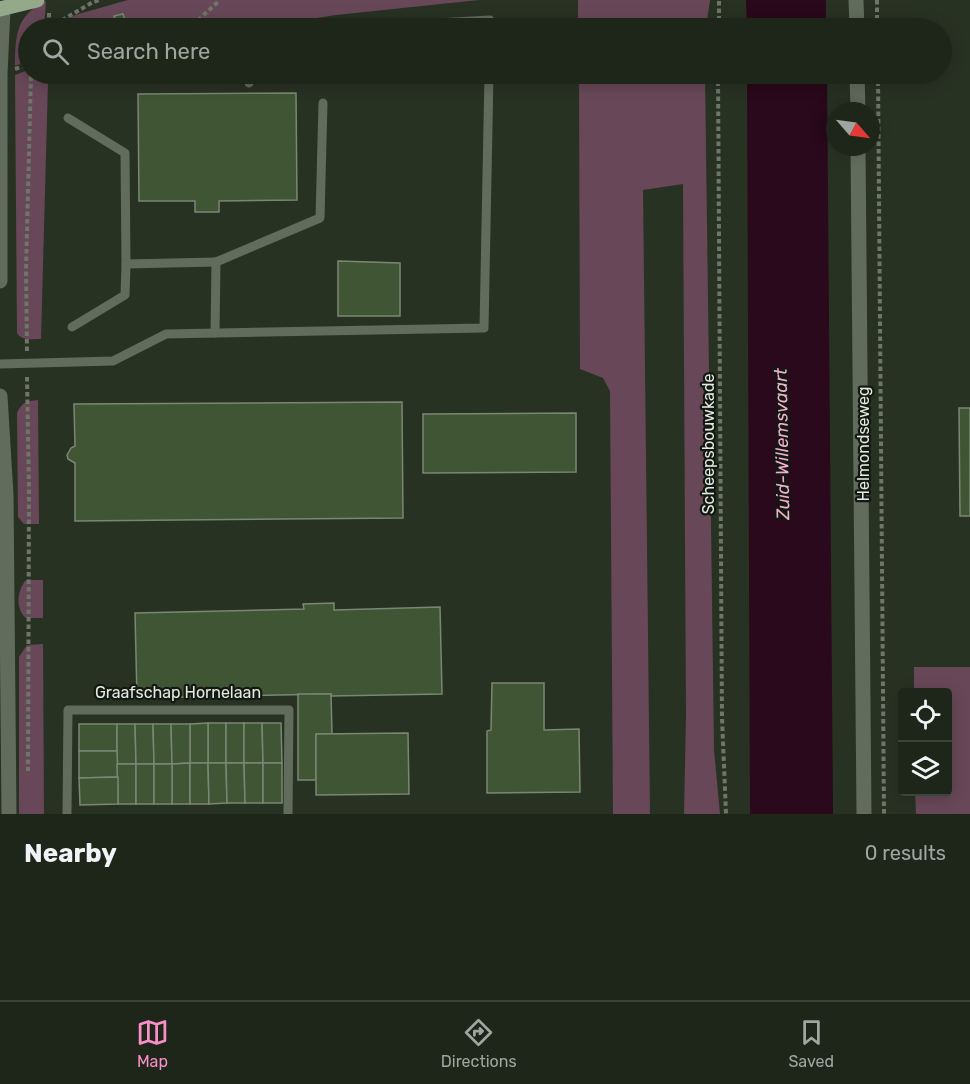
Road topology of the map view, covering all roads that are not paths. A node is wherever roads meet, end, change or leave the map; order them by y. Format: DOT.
graph roads {
  1 [pos="37,0"];
  2 [pos="856,0"];
  3 [pos="1,8"];
  4 [pos="857,18"];
  5 [pos="489,84"];
  6 [pos="857,84"];
  7 [pos="858,102"];
  8 [pos="323,104"];
  9 [pos="68,118"];
  10 [pos="858,156"];
  11 [pos="216,262"];
  12 [pos="126,264"];
  13 [pos="0,281"];
  14 [pos="72,327"];
  15 [pos="215,333"];
  16 [pos="0,364"];
  17 [pos="0,396"];
  18 [pos="9,814"];
  19 [pos="67,814"];
  20 [pos="288,814"];
  21 [pos="864,814"];
  1 -- 3 [label="main road"];
  2 -- 4 [label="street"];
  3 -- 13 [label="street"];
  5 -- 15 [label="lane"];
  6 -- 7 [label="street"];
  8 -- 11 [label="lane"];
  9 -- 12 [label="lane"];
  10 -- 21 [label="street, Helmondseweg"];
  11 -- 12 [label="lane"];
  11 -- 15 [label="lane"];
  12 -- 14 [label="lane"];
  15 -- 16 [label="lane"];
  17 -- 18 [label="street"];
  19 -- 20 [label="lane, Graafschap Hornelaan"];
}
